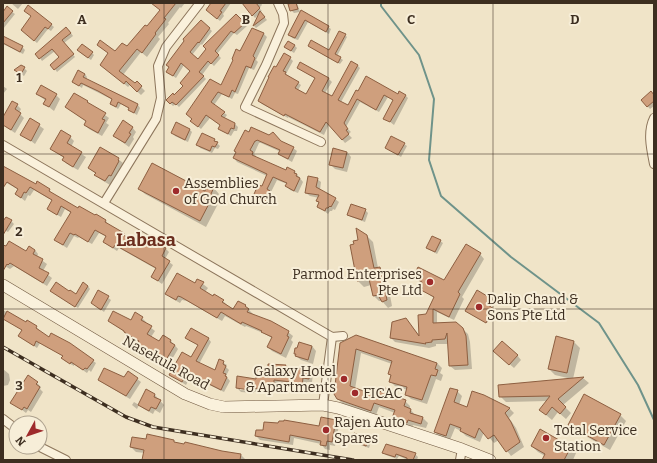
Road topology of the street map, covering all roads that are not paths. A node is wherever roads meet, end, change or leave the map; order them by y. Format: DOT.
graph roads {
  1 [pos="200,3"];
  2 [pos="278,3"];
  3 [pos="654,118"];
  4 [pos="321,142"];
  5 [pos="3,145"];
  6 [pos="654,164"];
  7 [pos="104,203"];
  8 [pos="3,285"];
  9 [pos="342,336"];
  10 [pos="332,337"];
  11 [pos="323,405"];
  12 [pos="48,450"];
  13 [pos="461,454"];
  14 [pos="66,460"];
  15 [pos="490,460"];
  1 -- 7 [label="street"];
  2 -- 4 [label="street"];
  3 -- 6 [label="street"];
  5 -- 7 [label="street"];
  7 -- 10 [label="street"];
  8 -- 11 [label="main road, Nasekula Road"];
  9 -- 10 [label="street"];
  10 -- 11 [label="street"];
  11 -- 13 [label="main road, Nasekula Road"];
  12 -- 14 [label="street"];
  13 -- 15 [label="main road, Nasekula Road"];
}
